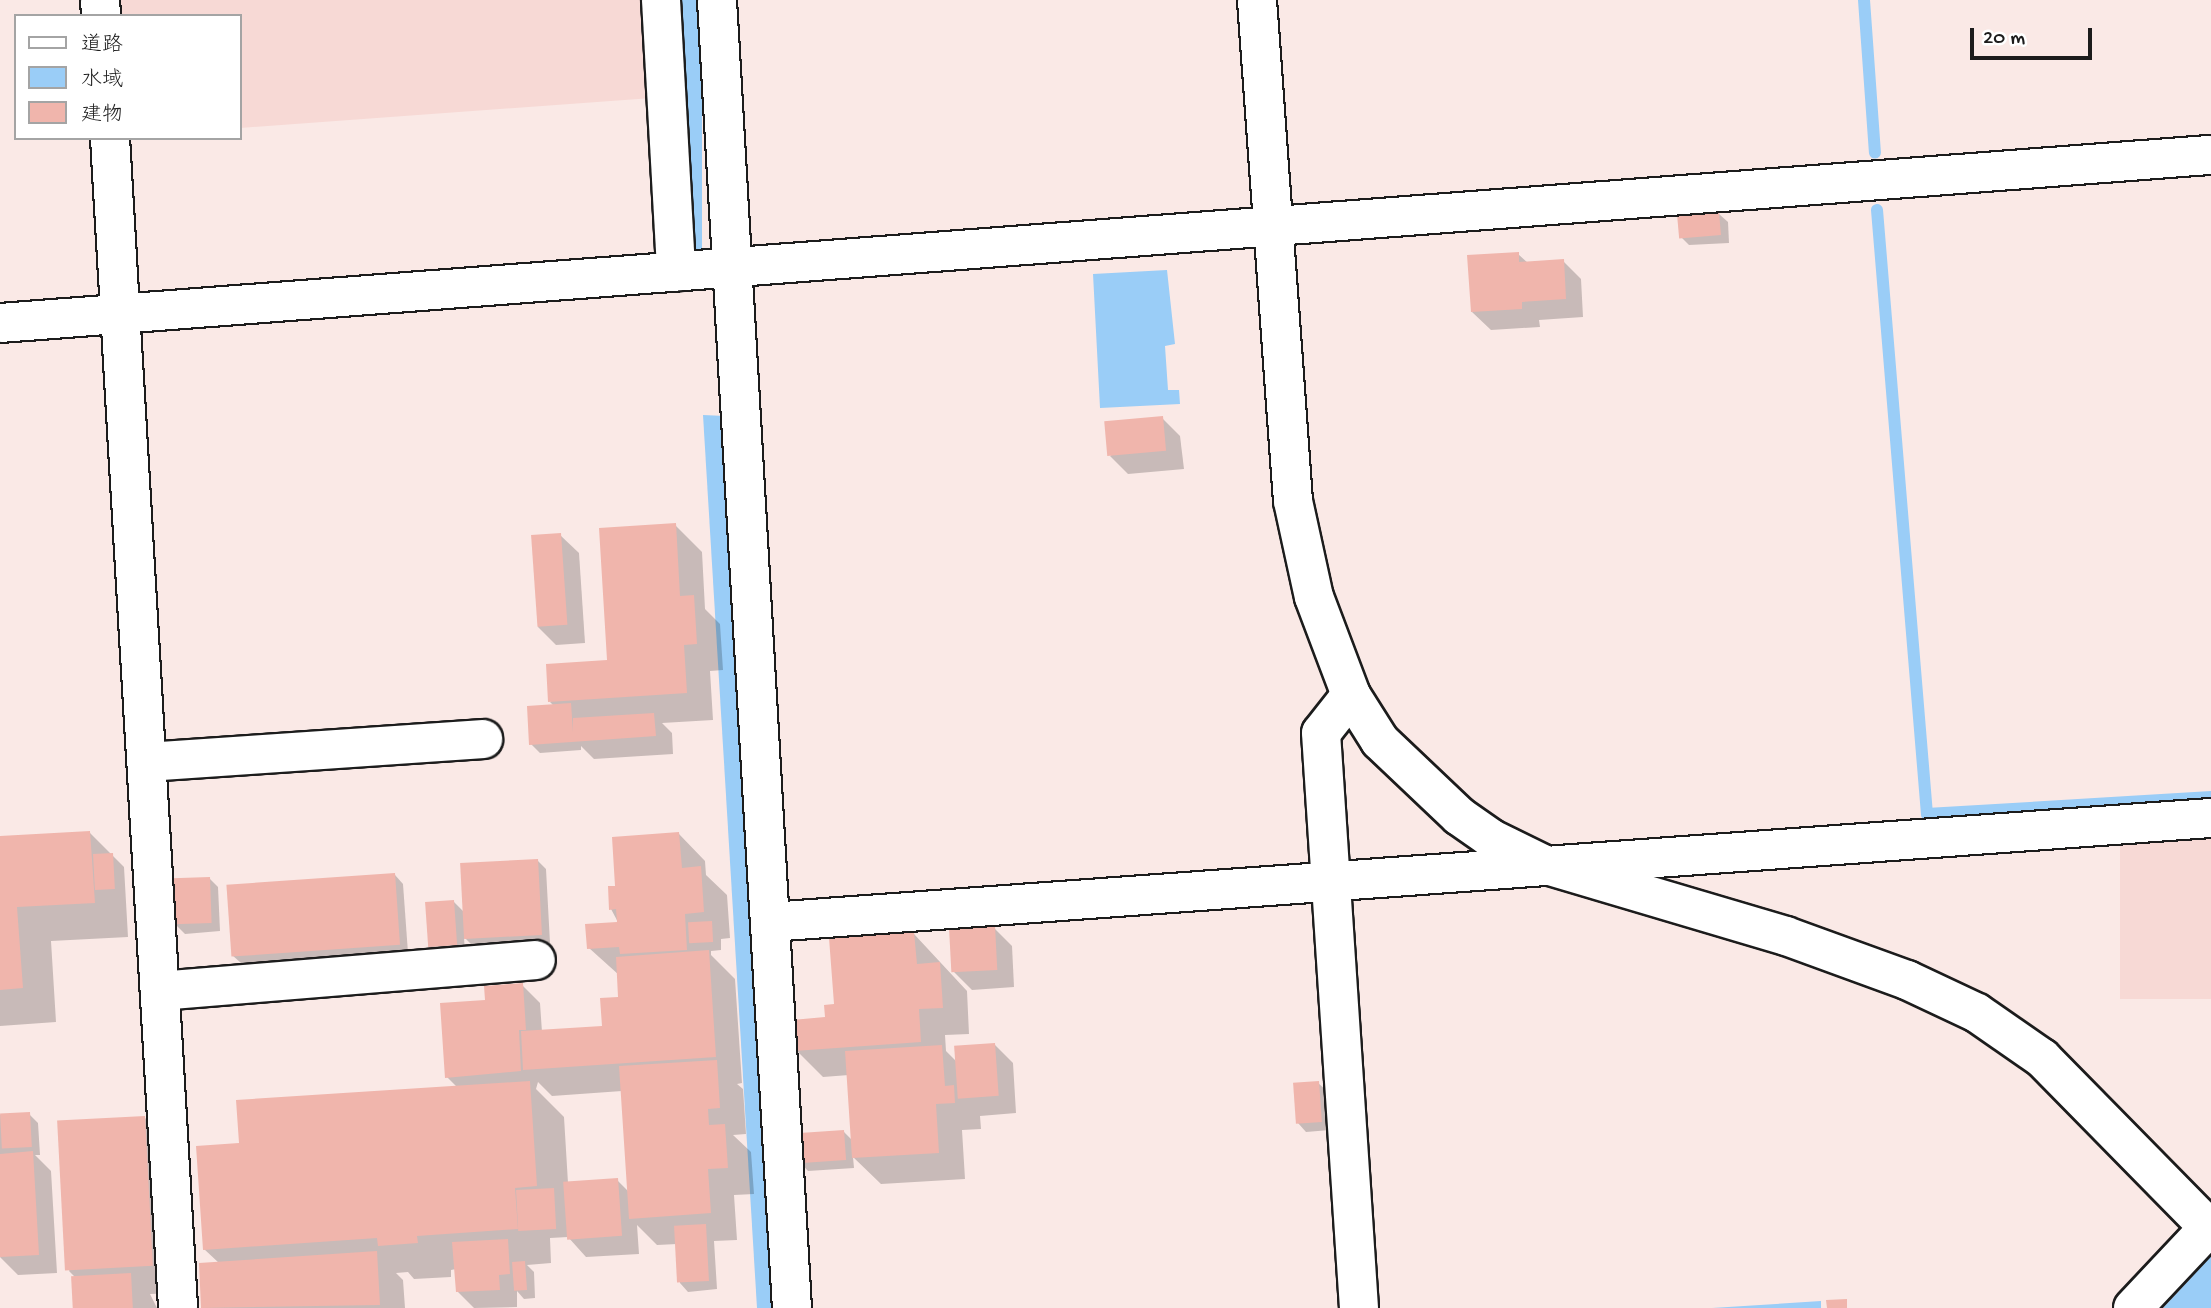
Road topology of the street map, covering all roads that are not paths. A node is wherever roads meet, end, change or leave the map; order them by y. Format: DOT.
graph roads {
  1 [pos="661,0"];
  2 [pos="717,0"];
  3 [pos="1257,0"];
  4 [pos="110,140"];
  5 [pos="2211,155"];
  6 [pos="1272,227"];
  7 [pos="732,268"];
  8 [pos="676,272"];
  9 [pos="122,314"];
  10 [pos="0,323"];
  11 [pos="1351,695"];
  12 [pos="483,739"];
  13 [pos="147,762"];
  14 [pos="2211,818"];
  15 [pos="1543,864"];
  16 [pos="1329,884"];
  17 [pos="770,922"];
  18 [pos="536,960"];
  19 [pos="160,991"];
  20 [pos="2210,1227"];
  21 [pos="178,1308"];
  22 [pos="792,1308"];
  23 [pos="1359,1308"];
  24 [pos="2133,1308"];
  1 -- 8 [label="street"];
  2 -- 7 [label="street"];
  3 -- 6 [label="street"];
  4 -- 9 [label="street"];
  5 -- 6 [label="street"];
  6 -- 7 [label="street"];
  6 -- 11 [label="street"];
  7 -- 8 [label="street"];
  7 -- 17 [label="street"];
  8 -- 9 [label="street"];
  9 -- 10 [label="street"];
  9 -- 13 [label="street"];
  11 -- 15 [label="street"];
  11 -- 16 [label="street"];
  12 -- 13 [label="street"];
  13 -- 19 [label="street"];
  14 -- 15 [label="street"];
  15 -- 16 [label="street"];
  15 -- 20 [label="street"];
  16 -- 17 [label="street"];
  16 -- 23 [label="street"];
  17 -- 22 [label="street"];
  18 -- 19 [label="street"];
  19 -- 21 [label="street"];
  20 -- 24 [label="street"];
}
